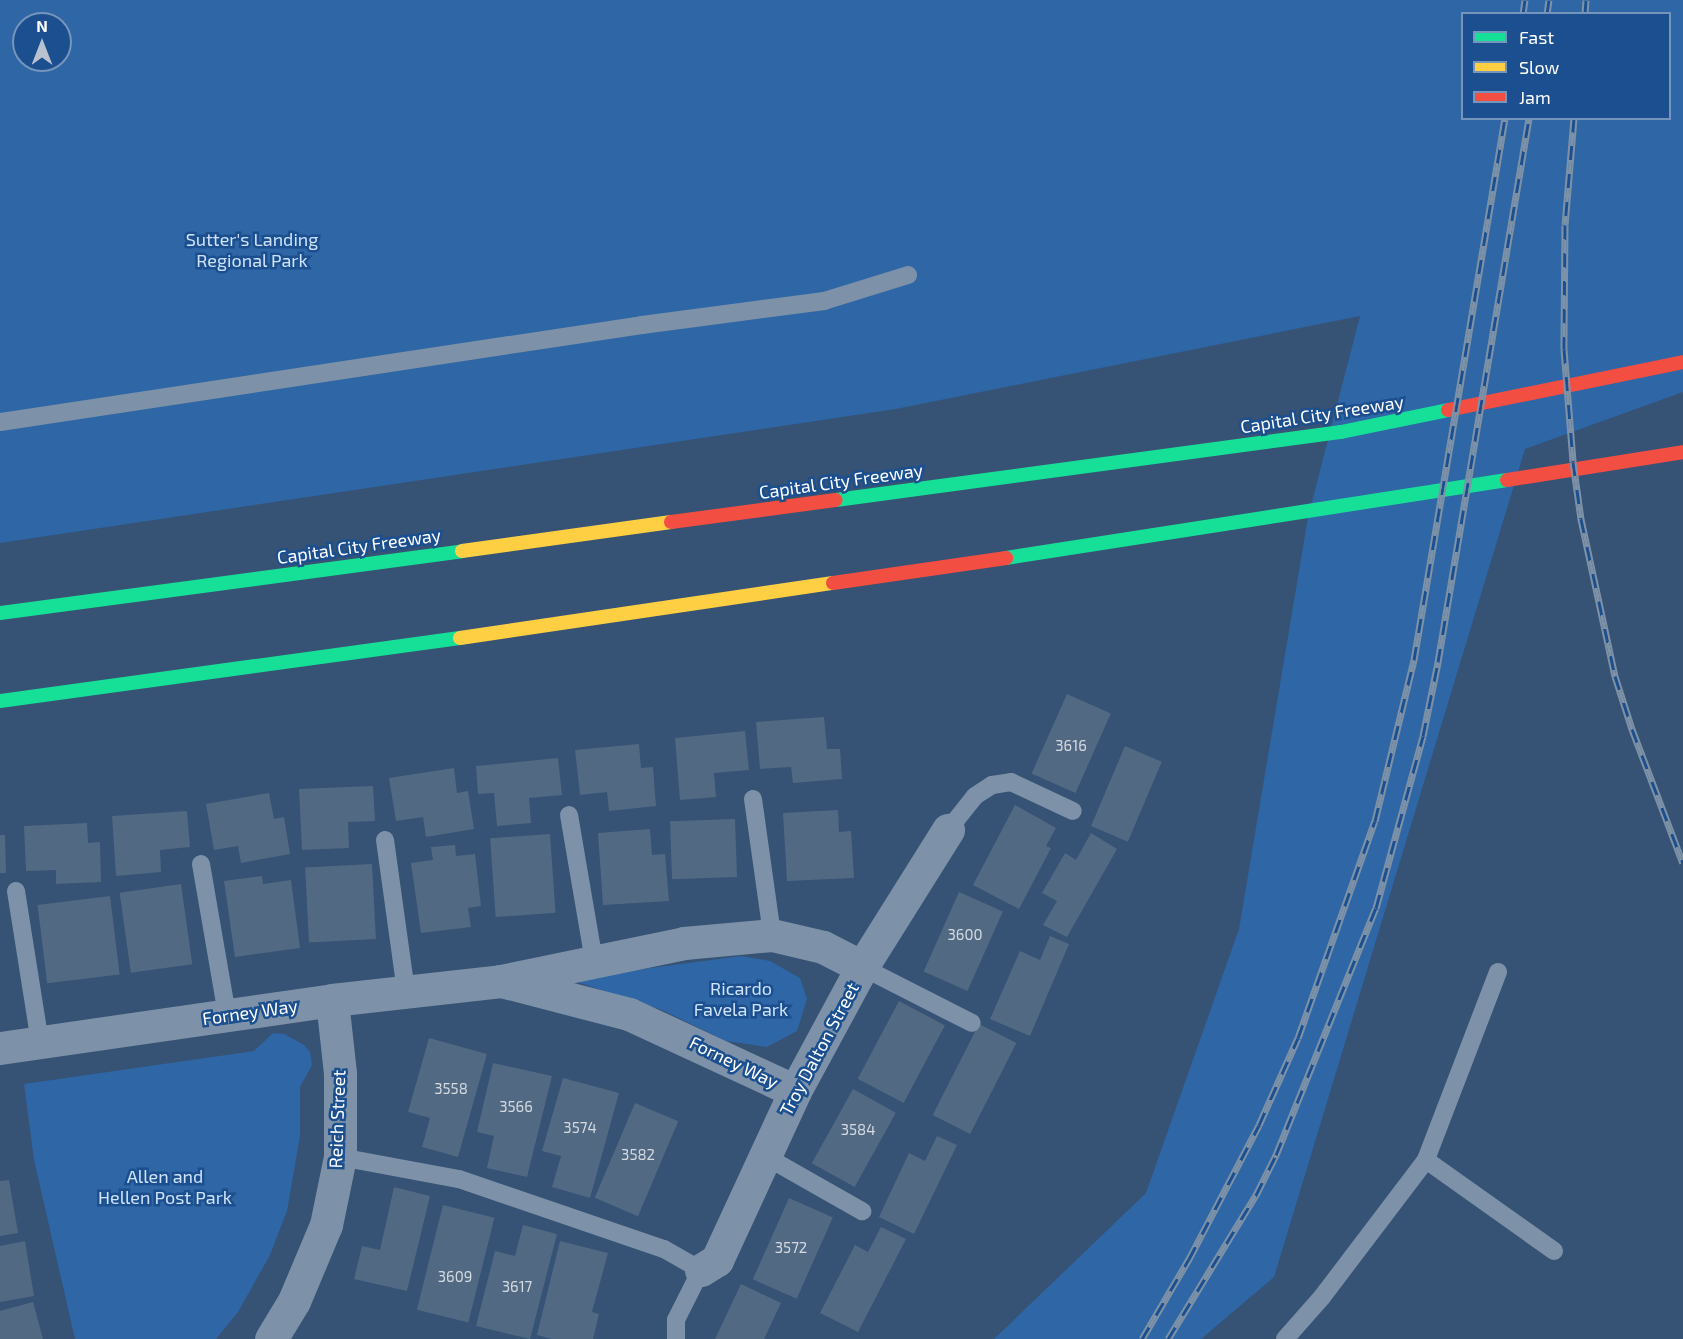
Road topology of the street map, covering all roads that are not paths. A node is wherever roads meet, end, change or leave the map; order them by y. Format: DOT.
graph roads {
  1 [pos="908,275"];
  2 [pos="1683,362"];
  3 [pos="0,422"];
  4 [pos="1683,452"];
  5 [pos="0,613"];
  6 [pos="0,701"];
  7 [pos="753,799"];
  8 [pos="1074,811"];
  9 [pos="569,815"];
  10 [pos="948,830"];
  11 [pos="385,840"];
  12 [pos="201,864"];
  13 [pos="16,891"];
  14 [pos="772,935"];
  15 [pos="594,961"];
  16 [pos="862,967"];
  17 [pos="1498,972"];
  18 [pos="501,981"];
  19 [pos="406,991"];
  20 [pos="332,1000"];
  21 [pos="226,1015"];
  22 [pos="972,1023"];
  23 [pos="40,1042"];
  24 [pos="0,1048"];
  25 [pos="795,1091"];
  26 [pos="765,1156"];
  27 [pos="340,1157"];
  28 [pos="1426,1160"];
  29 [pos="862,1211"];
  30 [pos="1554,1251"];
  31 [pos="701,1270"];
  32 [pos="275,1338"];
  33 [pos="676,1339"];
  34 [pos="1285,1339"];
  1 -- 3 [label="lane"];
  2 -- 5 [label="highway, Capital City Freeway"];
  4 -- 6 [label="highway"];
  7 -- 14 [label="lane"];
  8 -- 10 [label="lane"];
  9 -- 15 [label="lane"];
  10 -- 16 [label="street, Troy Dalton Street"];
  11 -- 19 [label="lane"];
  12 -- 21 [label="lane"];
  13 -- 23 [label="lane"];
  14 -- 15 [label="street, Forney Way"];
  14 -- 16 [label="street, Forney Way"];
  15 -- 18 [label="street, Forney Way"];
  16 -- 22 [label="lane"];
  16 -- 25 [label="street, Troy Dalton Street"];
  17 -- 28 [label="lane"];
  18 -- 19 [label="street, Forney Way"];
  18 -- 25 [label="street, Forney Way"];
  19 -- 20 [label="street, Forney Way"];
  20 -- 21 [label="street, Forney Way"];
  20 -- 27 [label="street, Reich Street"];
  21 -- 23 [label="street, Forney Way"];
  23 -- 24 [label="street, Forney Way"];
  25 -- 26 [label="street, Troy Dalton Street"];
  26 -- 29 [label="lane"];
  26 -- 31 [label="street, Troy Dalton Street"];
  27 -- 31 [label="lane"];
  27 -- 32 [label="street, Reich Street"];
  28 -- 30 [label="lane"];
  28 -- 34 [label="lane"];
  31 -- 33 [label="lane"];
}
